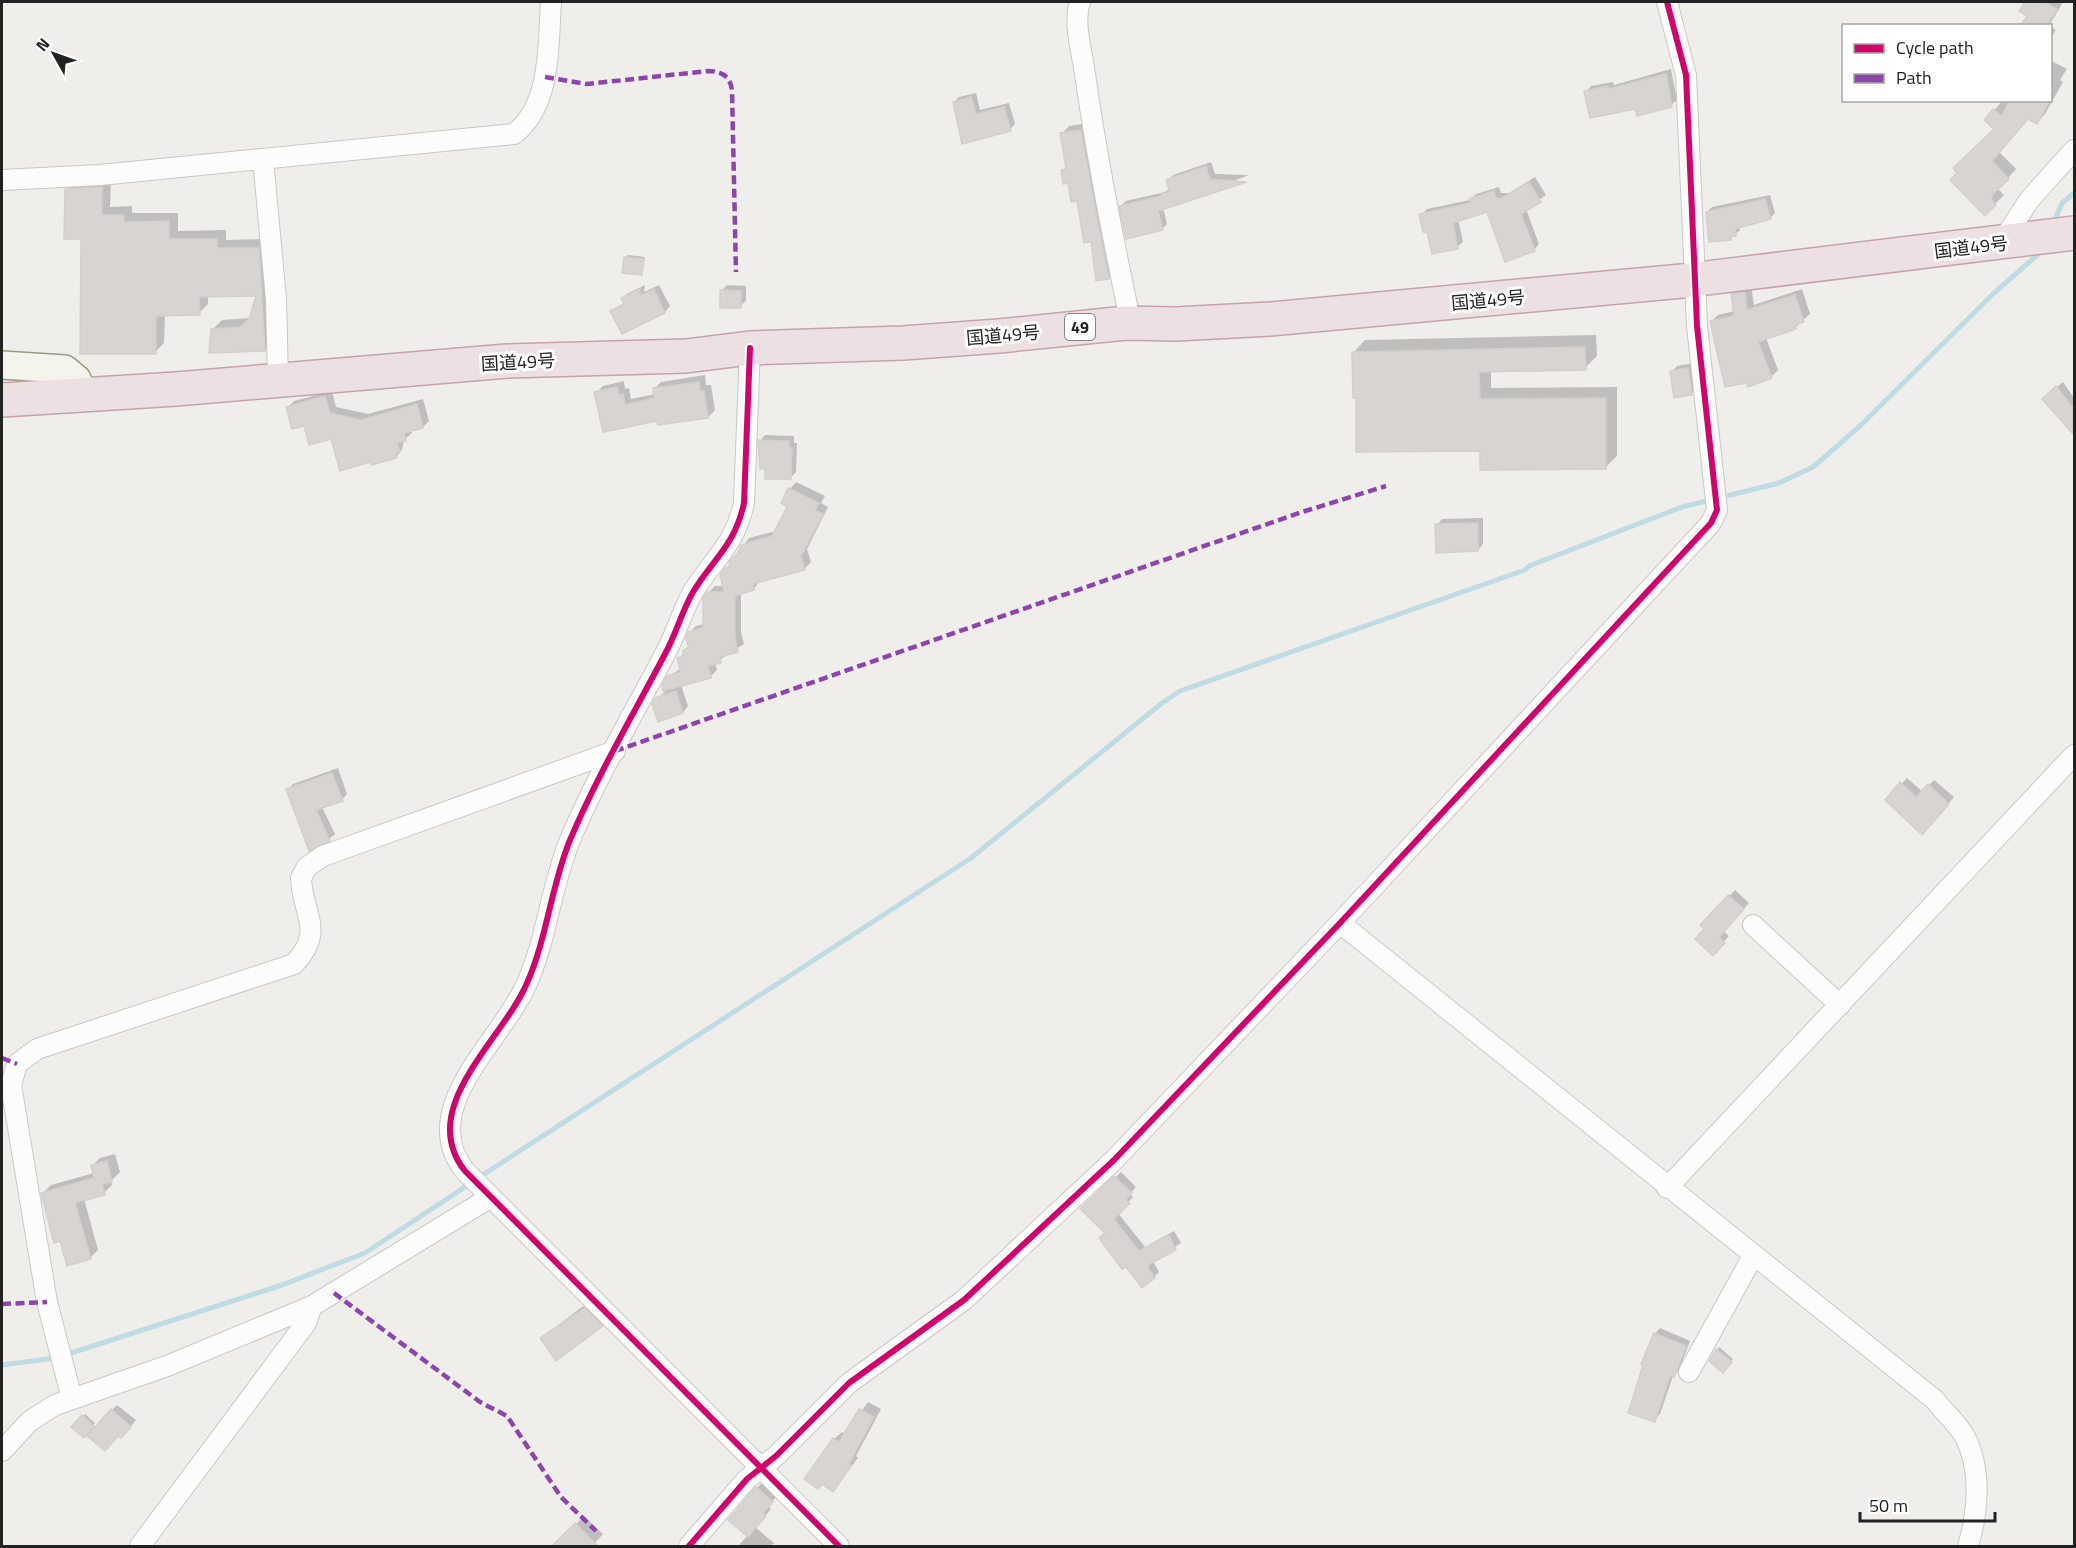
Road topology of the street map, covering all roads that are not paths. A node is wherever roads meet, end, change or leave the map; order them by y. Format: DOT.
graph roads {
  1 [pos="551,2"];
  2 [pos="1080,2"];
  3 [pos="1667,2"];
  4 [pos="2074,150"];
  5 [pos="263,159"];
  6 [pos="2,180"];
  7 [pos="2074,232"];
  8 [pos="2001,243"];
  9 [pos="1696,279"];
  10 [pos="1126,322"];
  11 [pos="750,348"];
  12 [pos="2,364"];
  13 [pos="279,378"];
  14 [pos="83,394"];
  15 [pos="2,400"];
  16 [pos="615,751"];
  17 [pos="2074,755"];
  18 [pos="1340,923"];
  19 [pos="1753,925"];
  20 [pos="1840,1005"];
  21 [pos="1667,1188"];
  22 [pos="491,1197"];
  23 [pos="1753,1256"];
  24 [pos="312,1306"];
  25 [pos="1689,1372"];
  26 [pos="72,1399"];
  27 [pos="2,1451"];
  28 [pos="762,1467"];
  29 [pos="140,1546"];
  30 [pos="689,1546"];
  31 [pos="839,1546"];
  32 [pos="1968,1546"];
  1 -- 5 [label="street"];
  2 -- 10 [label="street"];
  3 -- 9 [label="street"];
  4 -- 8 [label="street"];
  5 -- 6 [label="street"];
  5 -- 13 [label="street"];
  7 -- 8 [label="highway, 国道49号 / 49"];
  8 -- 9 [label="highway, 国道49号 / 49"];
  9 -- 10 [label="highway, 国道49号 / 49"];
  9 -- 18 [label="street"];
  10 -- 11 [label="highway, 国道49号 / 49"];
  11 -- 13 [label="highway, 国道49号 / 49"];
  11 -- 16 [label="street"];
  12 -- 14 [label="main road"];
  13 -- 14 [label="highway, 国道49号 / 49"];
  14 -- 15 [label="highway, 国道49号 / 49"];
  16 -- 22 [label="street"];
  16 -- 26 [label="street"];
  17 -- 20 [label="street"];
  18 -- 21 [label="street"];
  18 -- 28 [label="street"];
  19 -- 20 [label="street"];
  20 -- 21 [label="street"];
  21 -- 23 [label="street"];
  22 -- 24 [label="street"];
  22 -- 28 [label="street"];
  23 -- 25 [label="street"];
  23 -- 32 [label="street"];
  24 -- 26 [label="street"];
  24 -- 29 [label="street"];
  26 -- 27 [label="street"];
  28 -- 30 [label="street"];
  28 -- 31 [label="street"];
}
